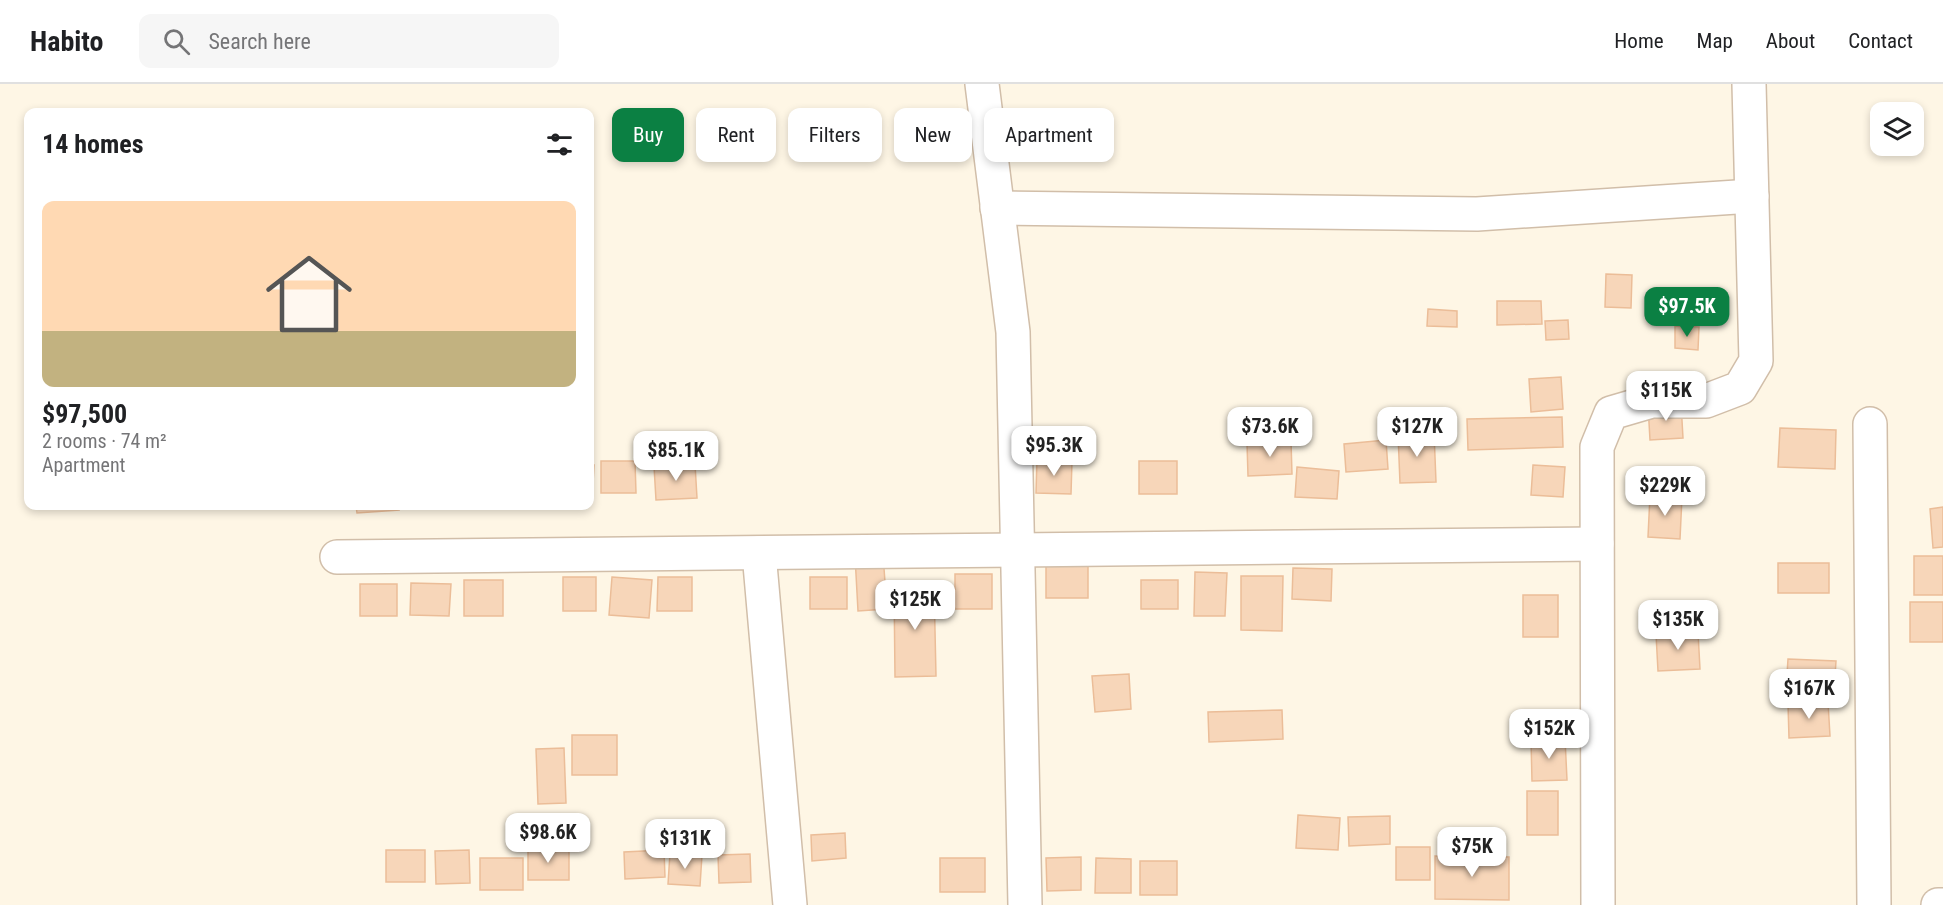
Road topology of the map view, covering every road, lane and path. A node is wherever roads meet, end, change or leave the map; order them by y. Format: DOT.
graph roads {
  1 [pos="982,84"];
  2 [pos="1749,84"];
  3 [pos="1752,196"];
  4 [pos="998,208"];
  5 [pos="1870,424"];
  6 [pos="1597,544"];
  7 [pos="1017,550"];
  8 [pos="759,553"];
  9 [pos="337,557"];
  10 [pos="790,905"];
  11 [pos="1025,905"];
  12 [pos="1598,905"];
  13 [pos="1874,905"];
  14 [pos="1938,905"];
  15 [pos="1943,905"];
  1 -- 4 [label="street"];
  2 -- 3 [label="street"];
  3 -- 4 [label="street"];
  3 -- 6 [label="street"];
  4 -- 7 [label="street"];
  5 -- 13 [label="street"];
  6 -- 7 [label="street"];
  6 -- 12 [label="street"];
  7 -- 8 [label="street"];
  7 -- 11 [label="street"];
  8 -- 9 [label="street"];
  8 -- 10 [label="street"];
  14 -- 15 [label="street"];
}
